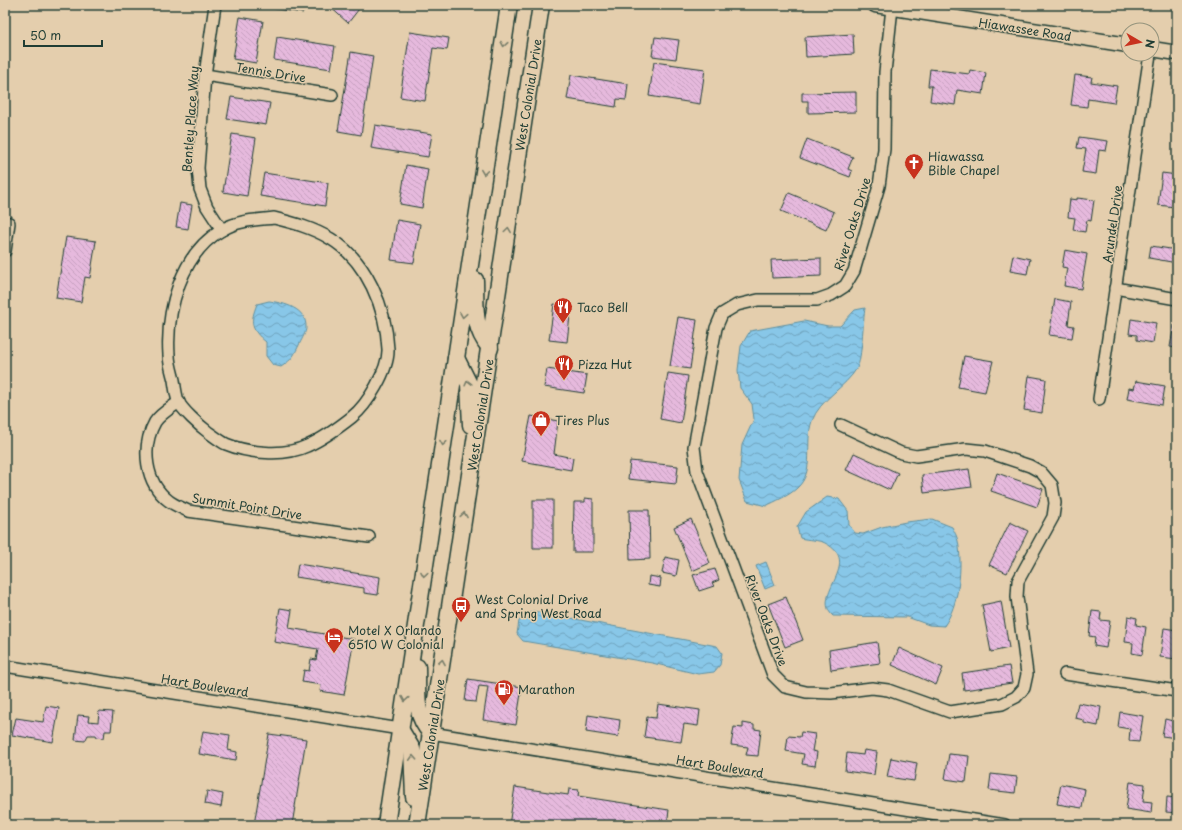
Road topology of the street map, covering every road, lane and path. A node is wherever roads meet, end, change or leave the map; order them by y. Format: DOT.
graph roads {
  1 [pos="215,5"];
  2 [pos="509,5"];
  3 [pos="541,5"];
  4 [pos="875,5"];
  5 [pos="892,8"];
  6 [pos="1120,44"];
  7 [pos="1160,50"];
  8 [pos="1177,53"];
  9 [pos="1149,62"];
  10 [pos="205,75"];
  11 [pos="332,95"];
  12 [pos="9,223"];
  13 [pos="222,230"];
  14 [pos="474,242"];
  15 [pos="5,251"];
  16 [pos="1116,288"];
  17 [pos="1177,299"];
  18 [pos="490,348"];
  19 [pos="456,358"];
  20 [pos="1099,399"];
  21 [pos="178,402"];
  22 [pos="841,425"];
  23 [pos="472,464"];
  24 [pos="370,537"];
  25 [pos="417,619"];
  26 [pos="5,666"];
  27 [pos="1065,674"];
  28 [pos="1177,691"];
  29 [pos="400,729"];
  30 [pos="431,734"];
  31 [pos="386,825"];
  32 [pos="416,825"];
  33 [pos="1005,825"];
  1 -- 10 [label="street, Bentley Place Way"];
  2 -- 14 [label="highway, one-way"];
  18 -- 3 [label="highway, West Colonial Drive, one-way"];
  4 -- 5 [label="main road, Hiawassee Road"];
  5 -- 6 [label="main road, Hiawassee Road"];
  5 -- 22 [label="street, River Oaks Drive"];
  7 -- 8 [label="main road"];
  9 -- 16 [label="street, Arundel Drive"];
  10 -- 11 [label="street, Tennis Drive"];
  10 -- 13 [label="street, Bentley Place Way"];
  12 -- 15 [label="street"];
  13 -- 21 [label="street"];
  13 -- 21 [label="street"];
  14 -- 18 [label="highway"];
  14 -- 19 [label="highway, one-way"];
  16 -- 17 [label="street"];
  16 -- 20 [label="street, Arundel Drive"];
  18 -- 23 [label="highway, West Colonial Drive"];
  23 -- 19 [label="highway, one-way"];
  19 -- 25 [label="highway, one-way"];
  21 -- 24 [label="street, Summit Point Drive"];
  30 -- 23 [label="highway, West Colonial Drive, one-way"];
  25 -- 29 [label="highway, one-way"];
  25 -- 30 [label="highway"];
  26 -- 29 [label="street, Hart Boulevard"];
  27 -- 28 [label="street"];
  29 -- 31 [label="highway"];
  32 -- 29 [label="highway, one-way"];
  30 -- 32 [label="highway, West Colonial Drive"];
  30 -- 33 [label="street, Hart Boulevard"];
}
